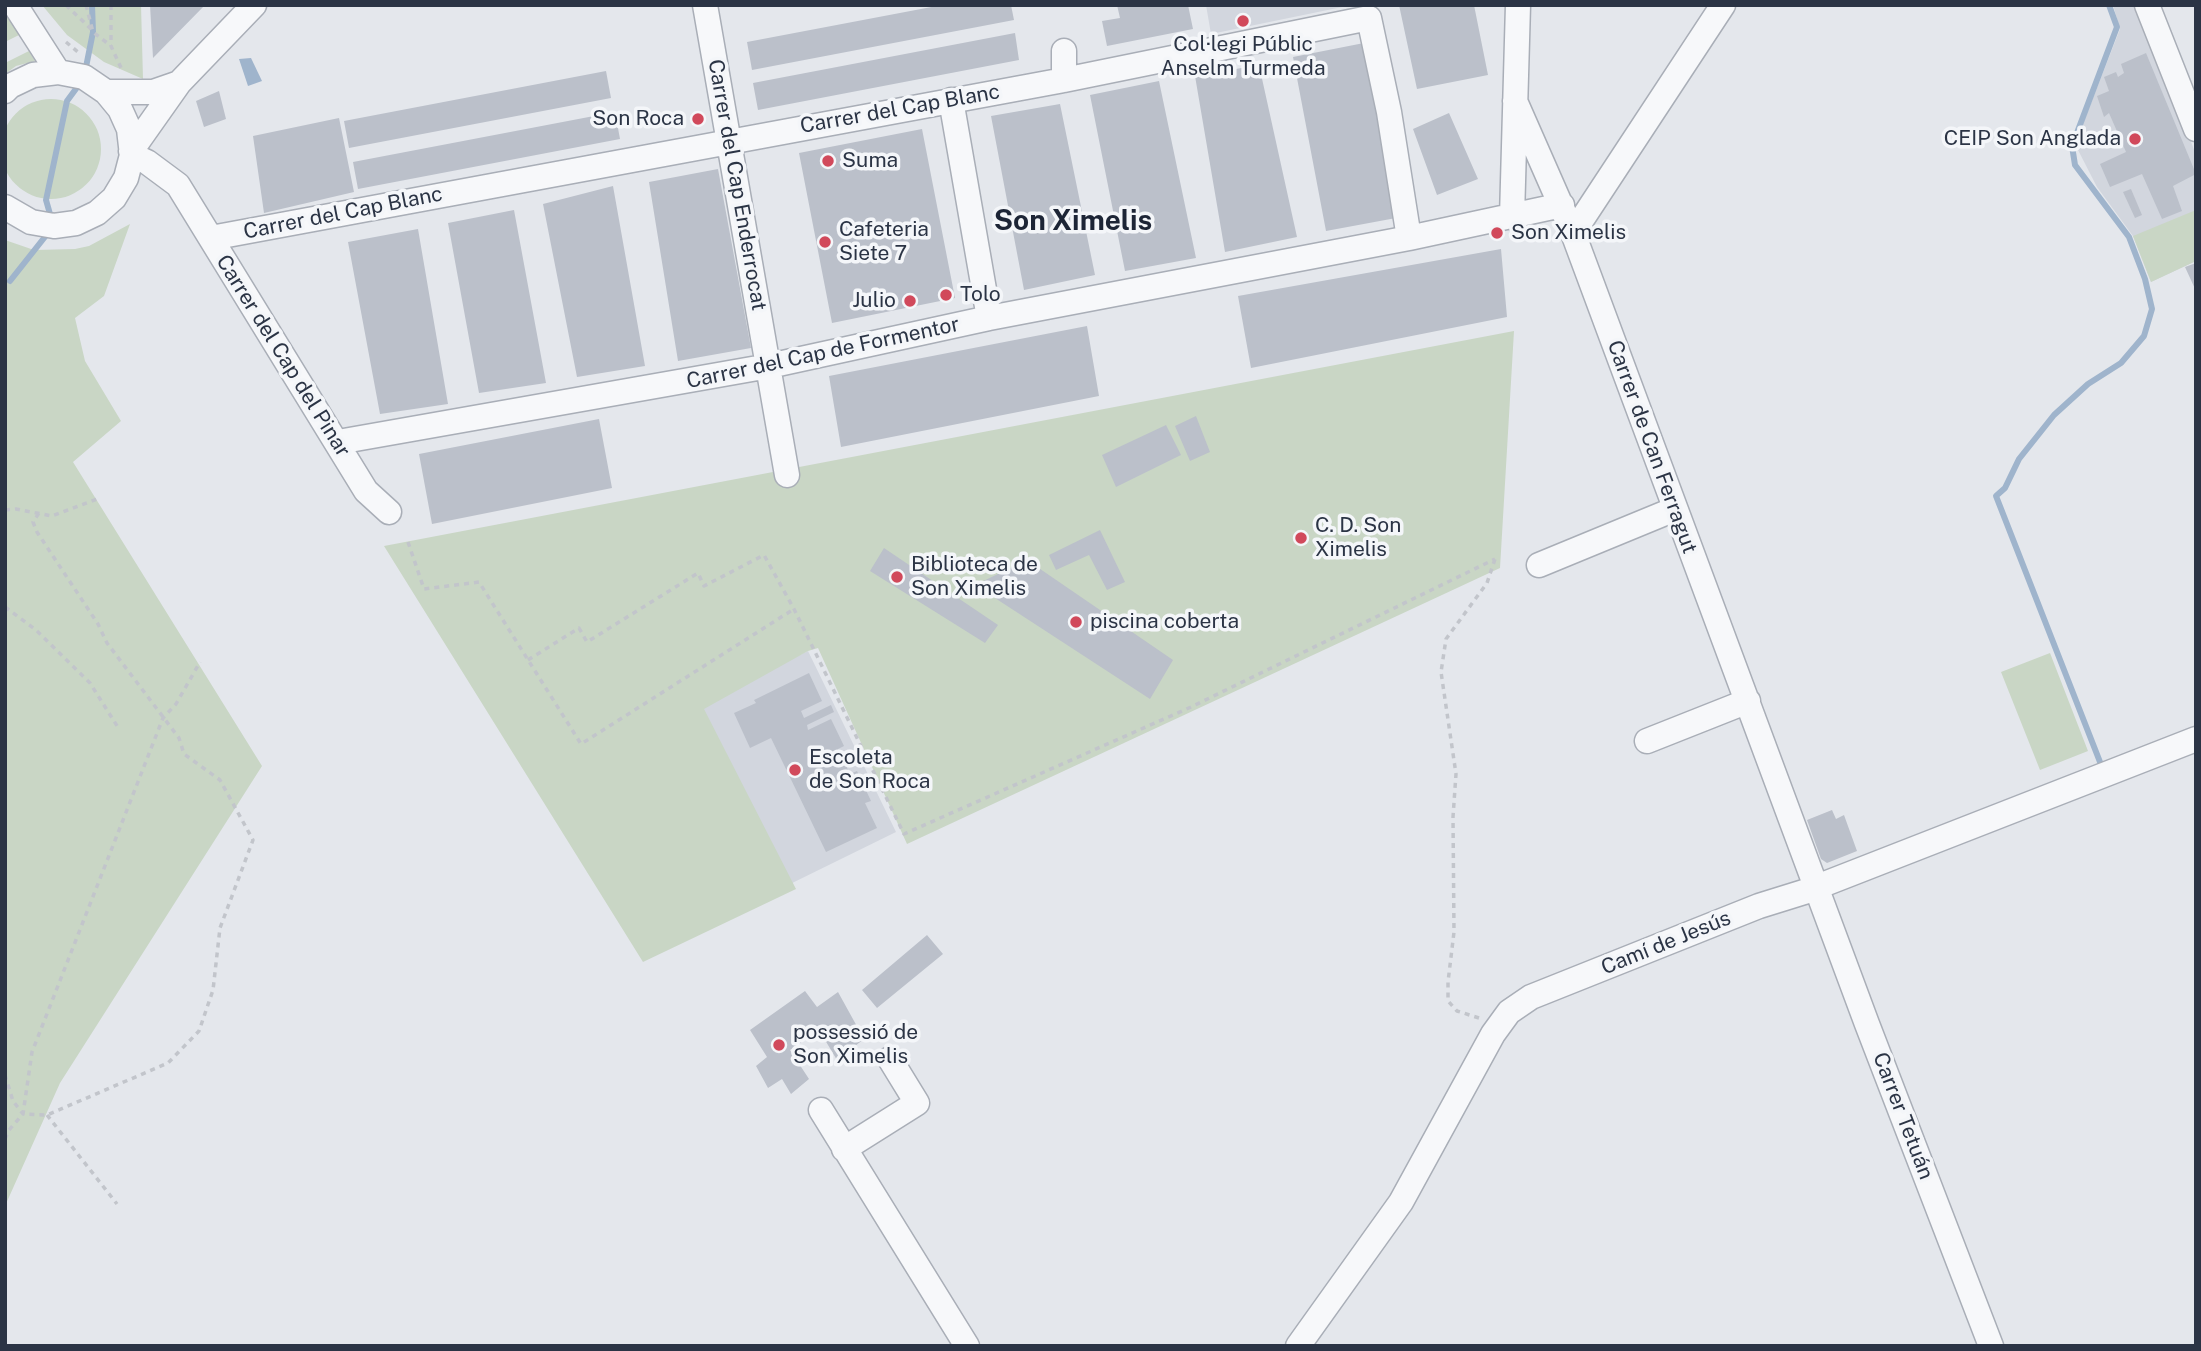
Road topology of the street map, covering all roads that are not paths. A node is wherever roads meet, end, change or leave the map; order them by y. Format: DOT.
graph roads {
  1 [pos="15,5"];
  2 [pos="705,5"];
  3 [pos="1518,5"];
  4 [pos="1723,5"];
  5 [pos="2147,5"];
  6 [pos="244,10"];
  7 [pos="1064,51"];
  8 [pos="58,72"];
  9 [pos="1064,79"];
  10 [pos="179,83"];
  11 [pos="5,90"];
  12 [pos="106,92"];
  13 [pos="951,100"];
  14 [pos="1515,101"];
  15 [pos="2196,130"];
  16 [pos="729,141"];
  17 [pos="132,153"];
  18 [pos="120,188"];
  19 [pos="184,195"];
  20 [pos="1562,205"];
  21 [pos="7,210"];
  22 [pos="1512,217"];
  23 [pos="1573,233"];
  24 [pos="211,238"];
  25 [pos="1409,238"];
  26 [pos="989,318"];
  27 [pos="769,366"];
  28 [pos="338,443"];
  29 [pos="787,475"];
  30 [pos="1675,509"];
  31 [pos="388,512"];
  32 [pos="1539,565"];
  33 [pos="1748,701"];
  34 [pos="2196,739"];
  35 [pos="1647,741"];
  36 [pos="1817,886"];
  37 [pos="890,1059"];
  38 [pos="821,1110"];
  39 [pos="844,1149"];
  40 [pos="967,1346"];
  41 [pos="1298,1346"];
  42 [pos="1992,1346"];
  1 -- 8 [label="street"];
  2 -- 16 [label="street, Carrer del Cap Enderrocat"];
  3 -- 14 [label="street, Carrer de Can Ferragut"];
  4 -- 23 [label="street"];
  5 -- 15 [label="street"];
  6 -- 10 [label="street"];
  7 -- 9 [label="street"];
  8 -- 11 [label="street"];
  8 -- 12 [label="street"];
  9 -- 13 [label="street, Carrer del Cap Blanc"];
  9 -- 25 [label="street, Carrer del Cap Blanc"];
  10 -- 12 [label="street"];
  10 -- 17 [label="street"];
  12 -- 17 [label="street"];
  13 -- 16 [label="street, Carrer del Cap Blanc"];
  13 -- 26 [label="street"];
  14 -- 20 [label="street, Carrer de Can Ferragut"];
  14 -- 22 [label="street"];
  16 -- 24 [label="street, Carrer del Cap Blanc"];
  16 -- 27 [label="street, Carrer del Cap Enderrocat"];
  17 -- 18 [label="street"];
  17 -- 19 [label="street, Carrer del Cap del Pinar"];
  18 -- 19 [label="street"];
  18 -- 21 [label="street"];
  19 -- 24 [label="street, Carrer del Cap del Pinar"];
  20 -- 22 [label="street"];
  20 -- 23 [label="street, Carrer de Can Ferragut"];
  22 -- 25 [label="street, Carrer del Cap de Formentor"];
  23 -- 30 [label="street, Carrer de Can Ferragut"];
  24 -- 28 [label="street, Carrer del Cap del Pinar"];
  25 -- 26 [label="street, Carrer del Cap de Formentor"];
  26 -- 27 [label="street, Carrer del Cap de Formentor"];
  27 -- 28 [label="street, Carrer del Cap de Formentor"];
  27 -- 29 [label="street"];
  28 -- 31 [label="street, Carrer del Cap del Pinar"];
  30 -- 32 [label="street"];
  30 -- 33 [label="street, Carrer de Can Ferragut"];
  33 -- 35 [label="street"];
  33 -- 36 [label="street, Carrer de Can Ferragut"];
  34 -- 36 [label="street, Camí de Jesús"];
  36 -- 41 [label="street, Camí de Jesús"];
  36 -- 42 [label="street, Carrer Tetuán"];
  37 -- 39 [label="street"];
  38 -- 39 [label="street"];
  39 -- 40 [label="street"];
}
